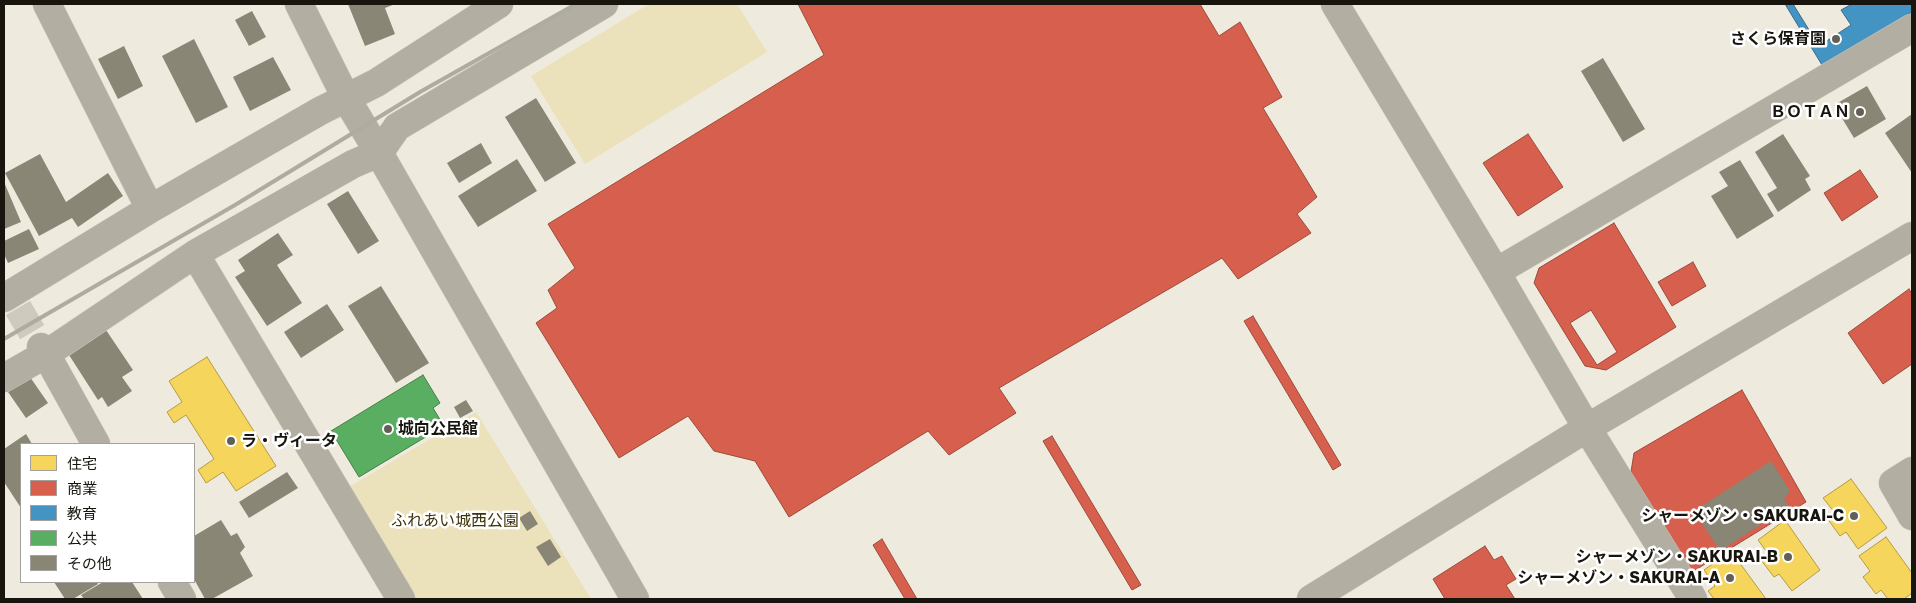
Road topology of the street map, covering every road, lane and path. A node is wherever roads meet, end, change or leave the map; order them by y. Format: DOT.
graph roads {
  1 [pos="47,4"];
  2 [pos="299,4"];
  3 [pos="499,4"];
  4 [pos="604,4"];
  5 [pos="1335,4"];
  6 [pos="1912,28"];
  7 [pos="346,98"];
  8 [pos="379,153"];
  9 [pos="150,209"];
  10 [pos="1912,236"];
  11 [pos="195,254"];
  12 [pos="1496,272"];
  13 [pos="9,296"];
  14 [pos="44,350"];
  15 [pos="4,378"];
  16 [pos="1587,428"];
  17 [pos="95,443"];
  18 [pos="1912,471"];
  19 [pos="1912,516"];
  20 [pos="173,583"];
  21 [pos="182,599"];
  22 [pos="401,599"];
  23 [pos="635,599"];
  24 [pos="1311,599"];
  25 [pos="1693,599"];
  1 -- 9 [label="street"];
  2 -- 7 [label="street"];
  3 -- 7 [label="street"];
  4 -- 8 [label="street"];
  5 -- 12 [label="street"];
  6 -- 12 [label="street"];
  7 -- 8 [label="street"];
  7 -- 9 [label="street"];
  8 -- 11 [label="street"];
  8 -- 23 [label="street"];
  9 -- 13 [label="street"];
  10 -- 16 [label="street"];
  11 -- 14 [label="street"];
  11 -- 22 [label="street"];
  12 -- 16 [label="street"];
  14 -- 15 [label="street"];
  14 -- 17 [label="street"];
  16 -- 24 [label="street"];
  16 -- 25 [label="street"];
  18 -- 19 [label="street"];
  20 -- 21 [label="street"];
}
